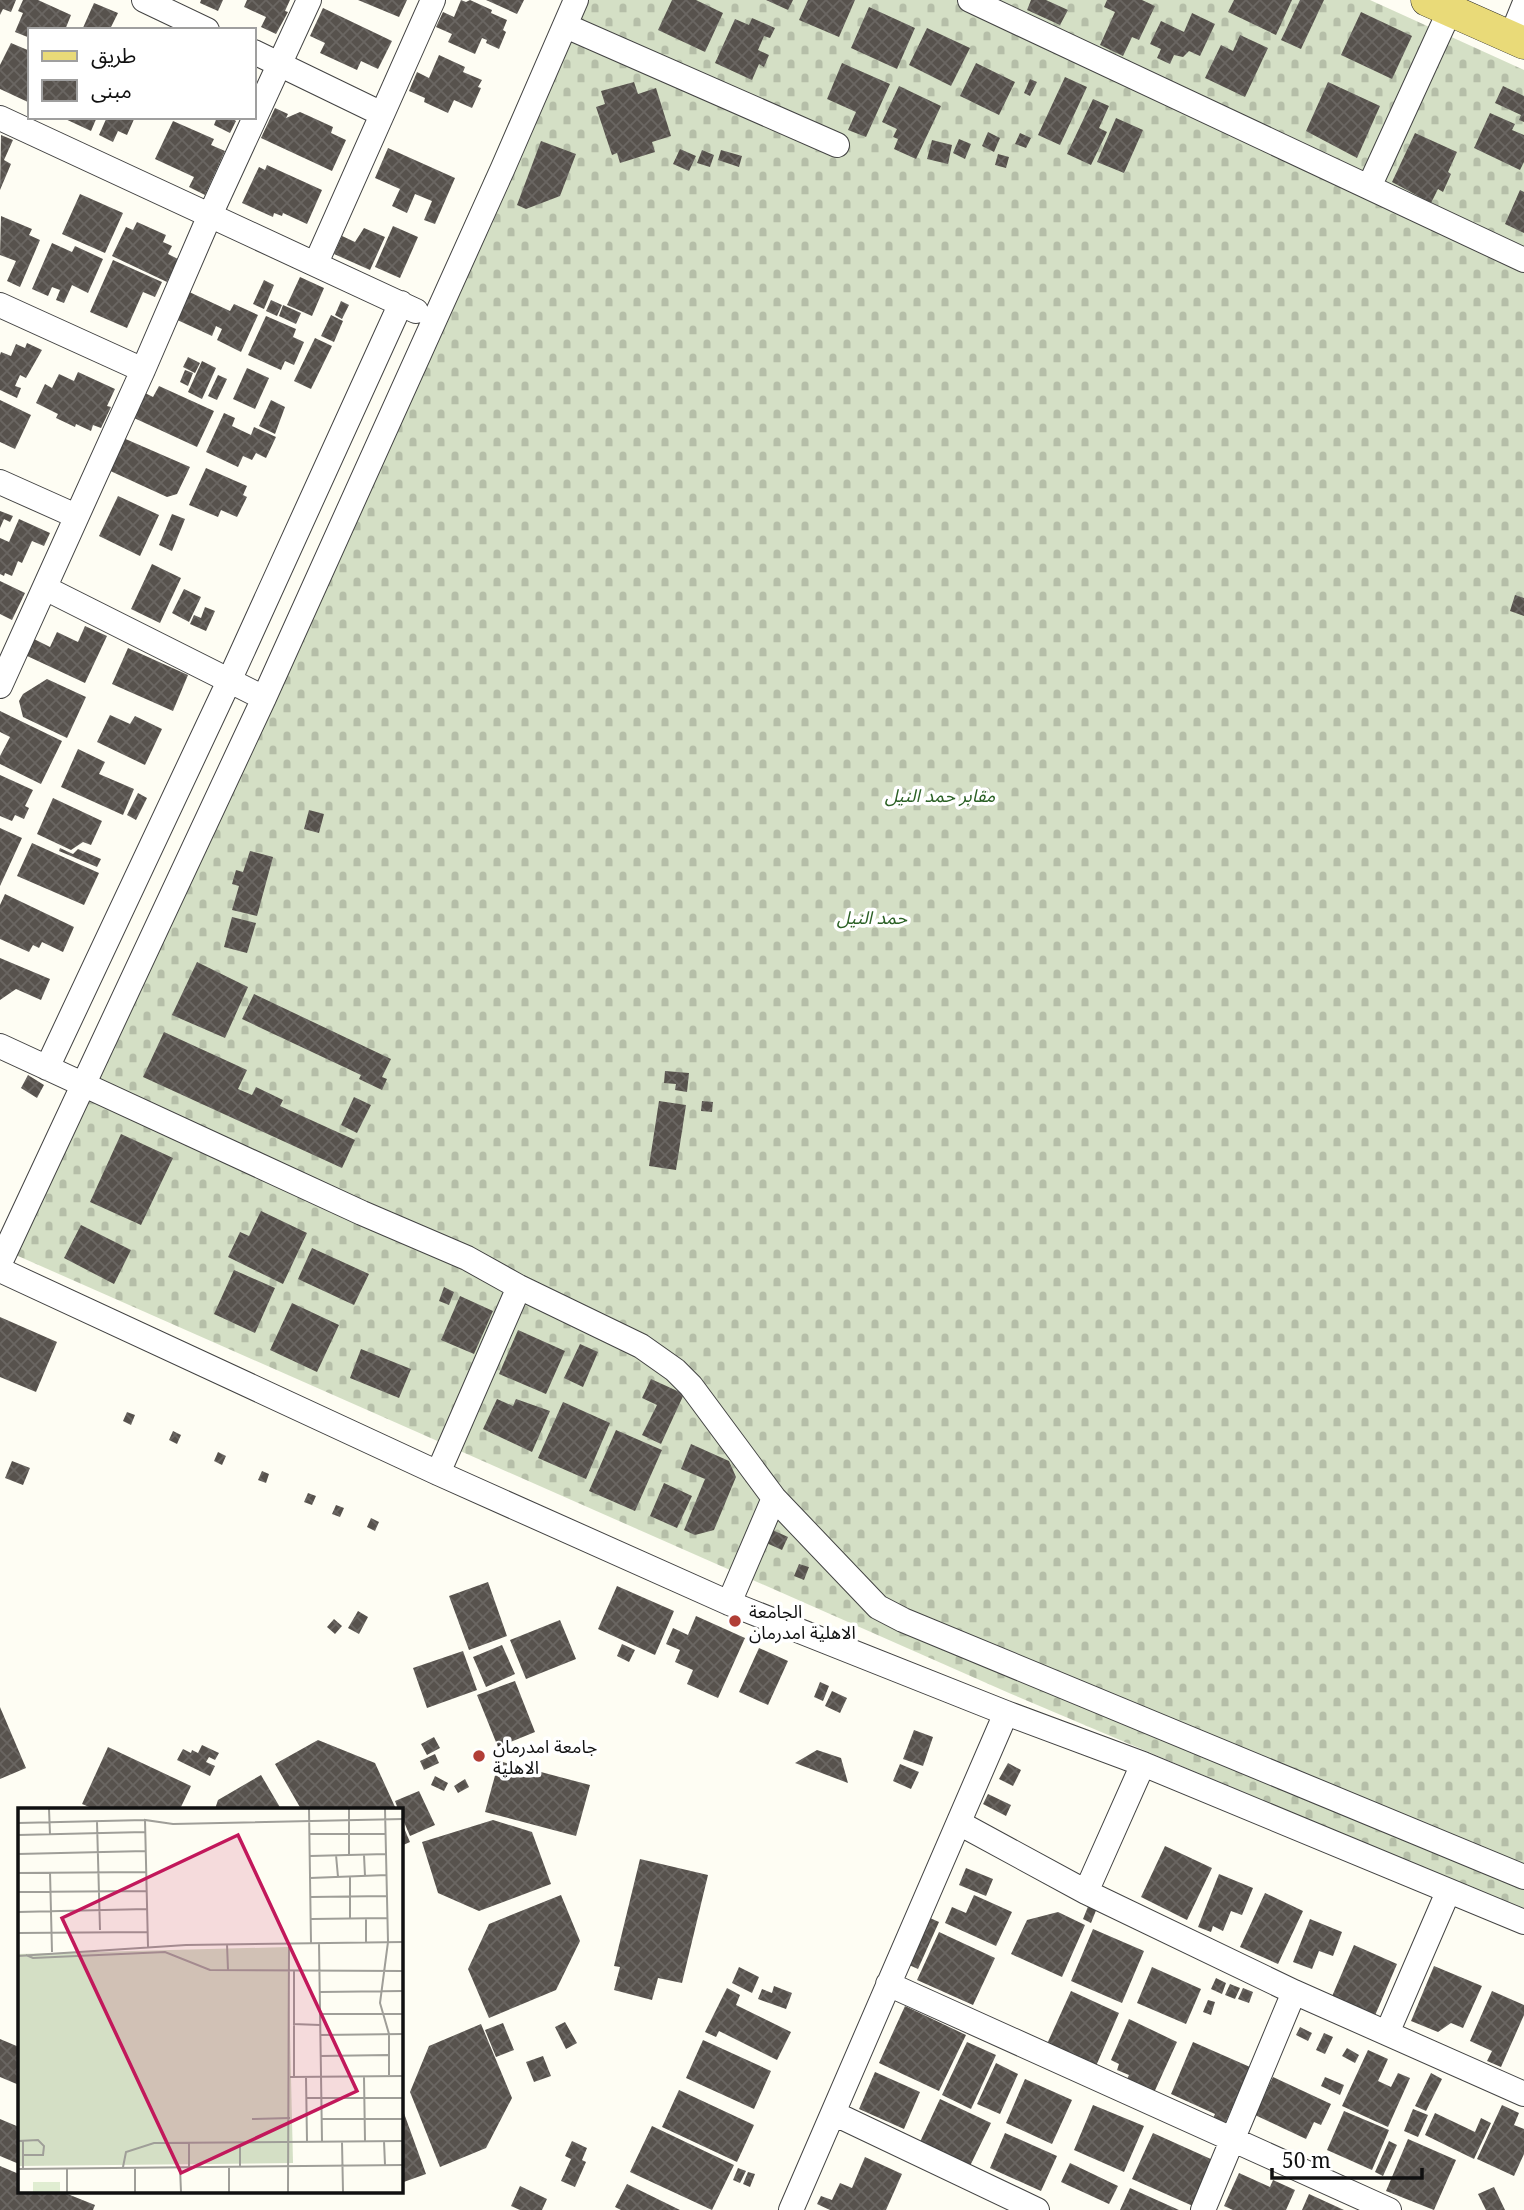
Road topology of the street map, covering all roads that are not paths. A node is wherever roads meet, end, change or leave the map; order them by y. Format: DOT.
graph roads {
  1 [pos="144,0"];
  2 [pos="309,0"];
  3 [pos="433,0"];
  4 [pos="576,0"];
  5 [pos="970,0"];
  6 [pos="1439,5"];
  7 [pos="1524,5"];
  8 [pos="1012,8"];
  9 [pos="566,26"];
  10 [pos="203,28"];
  11 [pos="1518,40"];
  12 [pos="256,53"];
  13 [pos="280,64"];
  14 [pos="382,114"];
  15 [pos="256,116"];
  16 [pos="0,118"];
  17 [pos="255,119"];
  18 [pos="838,145"];
  19 [pos="1369,187"];
  20 [pos="210,215"];
  21 [pos="1524,260"];
  22 [pos="316,263"];
  23 [pos="401,303"];
  24 [pos="0,305"];
  25 [pos="433,320"];
  26 [pos="143,370"];
  27 [pos="0,482"];
  28 [pos="76,516"];
  29 [pos="45,588"];
  30 [pos="3,672"];
  31 [pos="229,681"];
  32 [pos="264,698"];
  33 [pos="0,1045"];
  34 [pos="47,1068"];
  35 [pos="83,1084"];
  36 [pos="0,1262"];
  37 [pos="0,1270"];
  38 [pos="519,1287"];
  39 [pos="438,1473"];
  40 [pos="774,1498"];
  41 [pos="729,1603"];
  42 [pos="1006,1713"];
  43 [pos="1143,1764"];
  44 [pos="959,1823"];
  45 [pos="1524,1877"];
  46 [pos="1086,1892"];
  47 [pos="1447,1892"];
  48 [pos="1524,1922"];
  49 [pos="888,1984"];
  50 [pos="1294,1992"];
  51 [pos="1387,2033"];
  52 [pos="1524,2094"];
  53 [pos="833,2113"];
  54 [pos="1233,2140"];
  55 [pos="791,2210"];
  56 [pos="1037,2210"];
  57 [pos="1203,2210"];
  58 [pos="1389,2210"];
  1 -- 10 [label="street"];
  2 -- 13 [label="street"];
  3 -- 14 [label="street"];
  4 -- 9 [label="street"];
  5 -- 8 [label="street"];
  6 -- 11 [label="main road"];
  6 -- 19 [label="street"];
  7 -- 11 [label="street"];
  8 -- 19 [label="street"];
  9 -- 18 [label="street"];
  9 -- 25 [label="street"];
  12 -- 13 [label="street"];
  13 -- 14 [label="street"];
  13 -- 15 [label="street"];
  14 -- 22 [label="street"];
  16 -- 20 [label="street"];
  17 -- 20 [label="street"];
  19 -- 21 [label="street"];
  20 -- 22 [label="street"];
  20 -- 26 [label="street"];
  22 -- 23 [label="street"];
  23 -- 25 [label="street"];
  23 -- 31 [label="street"];
  24 -- 26 [label="street"];
  25 -- 32 [label="street"];
  26 -- 28 [label="street"];
  27 -- 28 [label="street"];
  28 -- 29 [label="street"];
  29 -- 30 [label="street"];
  29 -- 31 [label="street"];
  31 -- 32 [label="street"];
  31 -- 34 [label="street"];
  32 -- 35 [label="street"];
  33 -- 34 [label="street"];
  34 -- 35 [label="street"];
  35 -- 36 [label="street"];
  35 -- 38 [label="street"];
  37 -- 39 [label="street"];
  38 -- 39 [label="street"];
  38 -- 40 [label="street"];
  39 -- 41 [label="street"];
  40 -- 41 [label="street"];
  40 -- 45 [label="street"];
  41 -- 42 [label="street"];
  42 -- 43 [label="street"];
  42 -- 44 [label="street"];
  43 -- 46 [label="street"];
  43 -- 47 [label="street"];
  44 -- 46 [label="street"];
  44 -- 49 [label="street"];
  46 -- 50 [label="street"];
  47 -- 48 [label="street"];
  47 -- 51 [label="street"];
  49 -- 53 [label="street"];
  49 -- 54 [label="street"];
  50 -- 51 [label="street"];
  50 -- 54 [label="street"];
  51 -- 52 [label="street"];
  53 -- 55 [label="street"];
  53 -- 56 [label="street"];
  54 -- 57 [label="street"];
  54 -- 58 [label="street"];
}
